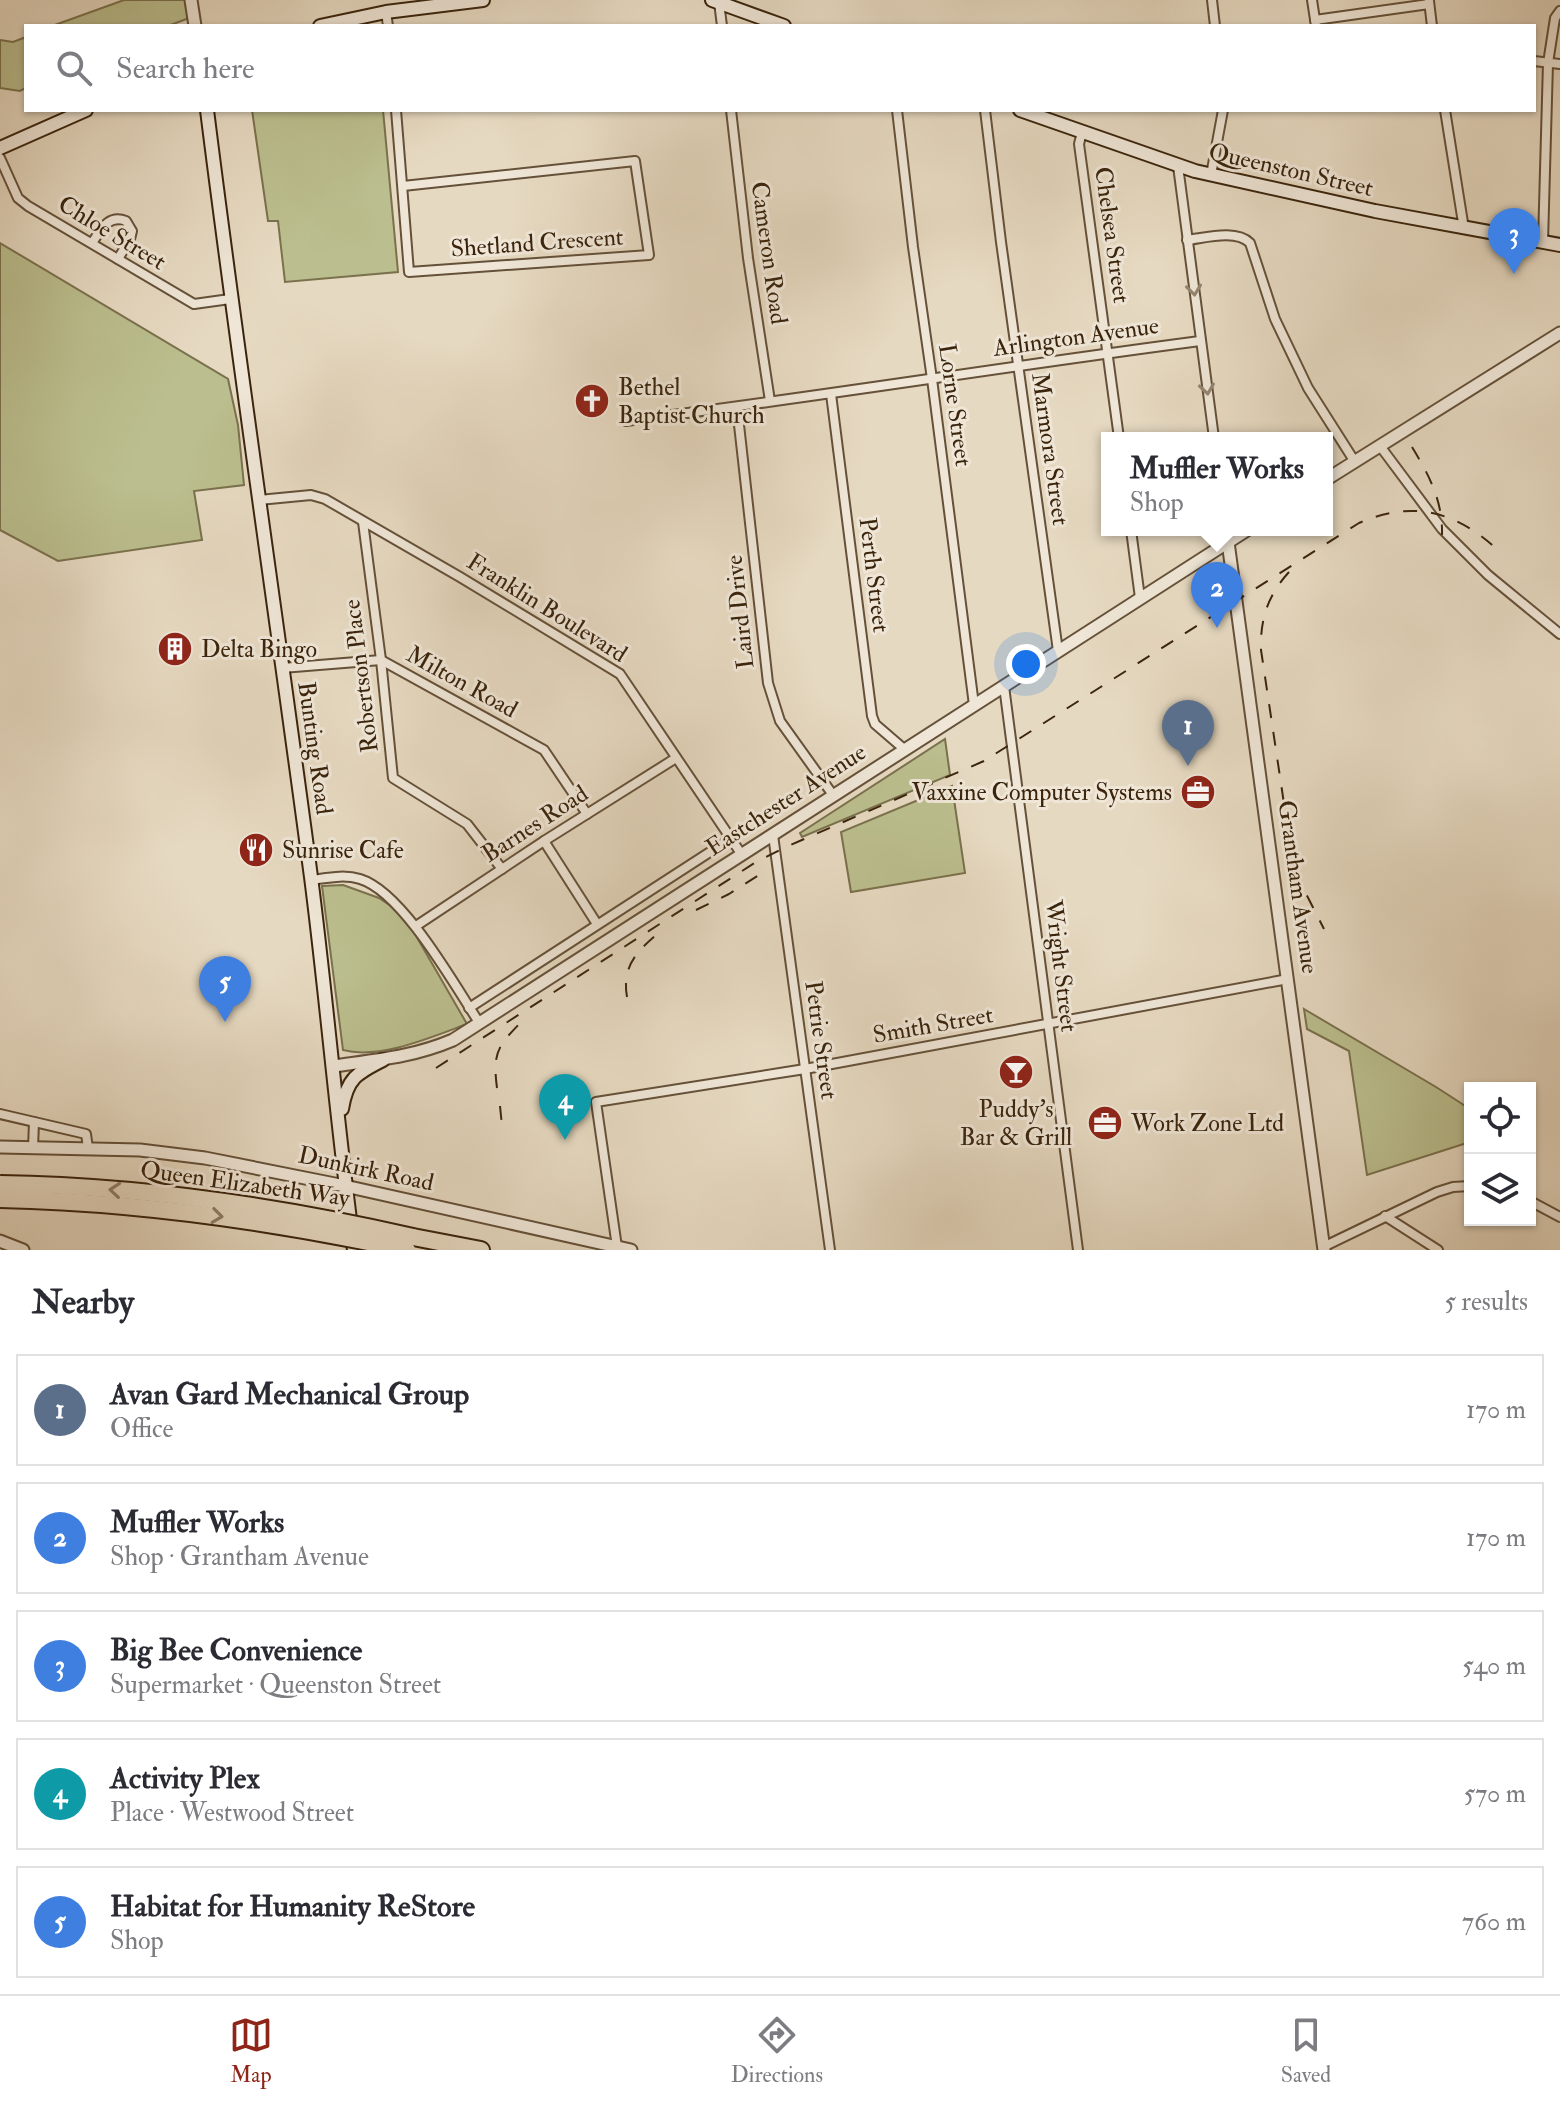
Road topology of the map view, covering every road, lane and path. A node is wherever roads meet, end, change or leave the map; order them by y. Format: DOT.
graph roads {
  1 [pos="191,0"];
  2 [pos="483,0"];
  3 [pos="1212,0"];
  4 [pos="1312,0"];
  5 [pos="716,1"];
  6 [pos="1429,2"];
  7 [pos="1560,11"];
  8 [pos="386,12"];
  9 [pos="1315,23"];
  10 [pos="195,24"];
  11 [pos="329,24"];
  12 [pos="388,24"];
  13 [pos="722,24"];
  14 [pos="779,24"];
  15 [pos="1215,24"];
  16 [pos="1432,24"];
  17 [pos="1536,61"];
  18 [pos="1548,63"];
  19 [pos="1560,64"];
  20 [pos="81,112"];
  21 [pos="207,112"];
  22 [pos="396,112"];
  23 [pos="731,112"];
  24 [pos="897,112"];
  25 [pos="985,112"];
  26 [pos="1026,112"];
  27 [pos="1223,112"];
  28 [pos="1445,112"];
  29 [pos="1082,132"];
  30 [pos="0,148"];
  31 [pos="0,158"];
  32 [pos="1178,166"];
  33 [pos="1211,175"];
  34 [pos="403,186"];
  35 [pos="1464,229"];
  36 [pos="1187,240"];
  37 [pos="1543,242"];
  38 [pos="92,243"];
  39 [pos="1560,245"];
  40 [pos="118,259"];
  41 [pos="230,299"];
  42 [pos="1560,333"];
  43 [pos="1200,341"];
  44 [pos="1107,353"];
  45 [pos="1019,365"];
  46 [pos="932,379"];
  47 [pos="831,394"];
  48 [pos="770,401"];
  49 [pos="737,407"];
  50 [pos="626,421"];
  51 [pos="1118,432"];
  52 [pos="1213,432"];
  53 [pos="1380,446"];
  54 [pos="1355,462"];
  55 [pos="1333,475"];
  56 [pos="259,500"];
  57 [pos="363,522"];
  58 [pos="1132,536"];
  59 [pos="1228,536"];
  60 [pos="1140,598"];
  61 [pos="1560,634"];
  62 [pos="1058,651"];
  63 [pos="381,660"];
  64 [pos="282,668"];
  65 [pos="1004,686"];
  66 [pos="974,705"];
  67 [pos="904,749"];
  68 [pos="676,758"];
  69 [pos="833,795"];
  70 [pos="587,814"];
  71 [pos="773,835"];
  72 [pos="730,839"];
  73 [pos="544,841"];
  74 [pos="742,855"];
  75 [pos="502,869"];
  76 [pos="311,880"];
  77 [pos="599,923"];
  78 [pos="416,926"];
  79 [pos="611,937"];
  80 [pos="1288,979"];
  81 [pos="469,1008"];
  82 [pos="480,1024"];
  83 [pos="1048,1024"];
  84 [pos="383,1060"];
  85 [pos="334,1066"];
  86 [pos="805,1069"];
  87 [pos="0,1114"];
  88 [pos="34,1122"];
  89 [pos="339,1132"];
  90 [pos="0,1147"];
  91 [pos="33,1148"];
  92 [pos="88,1148"];
  93 [pos="0,1184"];
  94 [pos="345,1186"];
  95 [pos="1464,1186"];
  96 [pos="0,1199"];
  97 [pos="1536,1204"];
  98 [pos="1385,1216"];
  99 [pos="1560,1217"];
  100 [pos="0,1241"];
  101 [pos="410,1243"];
  102 [pos="617,1247"];
  103 [pos="1323,1248"];
  104 [pos="23,1250"];
  105 [pos="354,1250"];
  106 [pos="481,1250"];
  107 [pos="631,1250"];
  108 [pos="830,1250"];
  109 [pos="1078,1250"];
  110 [pos="1438,1250"];
  1 -- 10 [label="street"];
  2 -- 8 [label="main road"];
  3 -- 15 [label="street"];
  4 -- 9 [label="street"];
  5 -- 13 [label="street"];
  5 -- 14 [label="main road"];
  6 -- 9 [label="street"];
  6 -- 16 [label="street"];
  7 -- 18 [label="street"];
  8 -- 11 [label="main road"];
  8 -- 12 [label="street"];
  17 -- 18 [label="street"];
  18 -- 19 [label="street"];
  18 -- 37 [label="street"];
  20 -- 30 [label="main road"];
  21 -- 41 [label="main road, Bunting Road"];
  22 -- 34 [label="street"];
  23 -- 48 [label="street, Cameron Road"];
  24 -- 46 [label="street, Lorne Street"];
  25 -- 45 [label="street, Marmora Street"];
  26 -- 29 [label="main road, Queenston Street"];
  27 -- 33 [label="street"];
  28 -- 35 [label="street"];
  29 -- 32 [label="main road, Queenston Street"];
  29 -- 44 [label="street, Chelsea Street"];
  31 -- 38 [label="street, Chloe Street"];
  32 -- 33 [label="main road, Queenston Street"];
  32 -- 36 [label="street"];
  33 -- 35 [label="main road, Queenston Street"];
  34 -- 34 [label="street, Shetland Crescent"];
  35 -- 37 [label="main road, Queenston Street"];
  36 -- 43 [label="street, one-way"];
  36 -- 54 [label="street"];
  37 -- 39 [label="main road, Queenston Street"];
  38 -- 40 [label="street, Chloe Street"];
  38 -- 40 [label="street"];
  40 -- 41 [label="street, Chloe Street"];
  41 -- 56 [label="main road, Bunting Road"];
  42 -- 53 [label="street"];
  43 -- 44 [label="street, Arlington Avenue"];
  43 -- 52 [label="street, one-way"];
  44 -- 45 [label="street, Arlington Avenue"];
  44 -- 51 [label="street, Chelsea Street"];
  45 -- 46 [label="street, Arlington Avenue"];
  45 -- 62 [label="street, Marmora Street"];
  46 -- 47 [label="street, Arlington Avenue"];
  46 -- 66 [label="street, Lorne Street"];
  47 -- 48 [label="street, Arlington Avenue"];
  47 -- 67 [label="street, Perth Street"];
  48 -- 49 [label="street, Arlington Avenue"];
  49 -- 50 [label="street, Arlington Avenue"];
  49 -- 69 [label="street, Laird Drive"];
  53 -- 54 [label="street"];
  53 -- 61 [label="street"];
  54 -- 55 [label="street"];
  56 -- 57 [label="street, Franklin Boulevard"];
  56 -- 64 [label="main road, Bunting Road"];
  57 -- 63 [label="street, Robertson Place"];
  57 -- 68 [label="street, Franklin Boulevard"];
  58 -- 60 [label="street"];
  59 -- 60 [label="street, Eastchester Avenue"];
  59 -- 80 [label="street, Grantham Avenue"];
  60 -- 62 [label="street, Eastchester Avenue"];
  62 -- 65 [label="street, Eastchester Avenue"];
  63 -- 64 [label="street, Milton Road"];
  63 -- 70 [label="street, Milton Road"];
  63 -- 75 [label="street, Robertson Place"];
  64 -- 76 [label="main road, Bunting Road"];
  65 -- 66 [label="street, Eastchester Avenue"];
  65 -- 83 [label="street, Wright Street"];
  66 -- 67 [label="street, Eastchester Avenue"];
  67 -- 69 [label="street, Eastchester Avenue"];
  68 -- 70 [label="street, Barnes Road"];
  68 -- 72 [label="street, Franklin Boulevard"];
  69 -- 71 [label="street, Eastchester Avenue"];
  70 -- 73 [label="street, Barnes Road"];
  71 -- 74 [label="street, Eastchester Avenue"];
  71 -- 86 [label="street, Petrie Street"];
  72 -- 74 [label="street, Franklin Boulevard"];
  72 -- 77 [label="street, Eastchester Avenue"];
  73 -- 75 [label="street, Barnes Road"];
  73 -- 77 [label="street"];
  74 -- 79 [label="street, Eastchester Avenue"];
  75 -- 78 [label="street, Barnes Road"];
  76 -- 78 [label="street"];
  76 -- 85 [label="main road, Bunting Road"];
  77 -- 79 [label="street"];
  77 -- 81 [label="street, Eastchester Avenue"];
  78 -- 81 [label="street"];
  79 -- 82 [label="street, Eastchester Avenue"];
  80 -- 83 [label="street, Smith Street"];
  80 -- 103 [label="street, Grantham Avenue"];
  81 -- 82 [label="street"];
  82 -- 84 [label="street, Eastchester Avenue"];
  83 -- 86 [label="street, Smith Street"];
  83 -- 109 [label="street, Wright Street"];
  84 -- 85 [label="street, Eastchester Avenue"];
  84 -- 89 [label="main road"];
  85 -- 89 [label="main road, Bunting Road"];
  86 -- 102 [label="street, Smith Street"];
  86 -- 108 [label="street, Petrie Street"];
  87 -- 88 [label="street"];
  88 -- 91 [label="street"];
  88 -- 92 [label="street"];
  89 -- 94 [label="main road, Bunting Road"];
  90 -- 91 [label="street, Dunkirk Road"];
  91 -- 92 [label="street, Dunkirk Road"];
  92 -- 94 [label="street, Dunkirk Road"];
  101 -- 93 [label="highway, Queen Elizabeth Way, one-way, bridge"];
  94 -- 102 [label="street, Dunkirk Road"];
  94 -- 105 [label="main road, Bunting Road"];
  95 -- 98 [label="street"];
  96 -- 101 [label="highway, Queen Elizabeth Way, one-way, bridge"];
  97 -- 99 [label="street"];
  98 -- 103 [label="street"];
  98 -- 110 [label="street"];
  100 -- 104 [label="street"];
  101 -- 106 [label="highway, Queen Elizabeth Way"];
  102 -- 107 [label="street, Dunkirk Road"];
}
